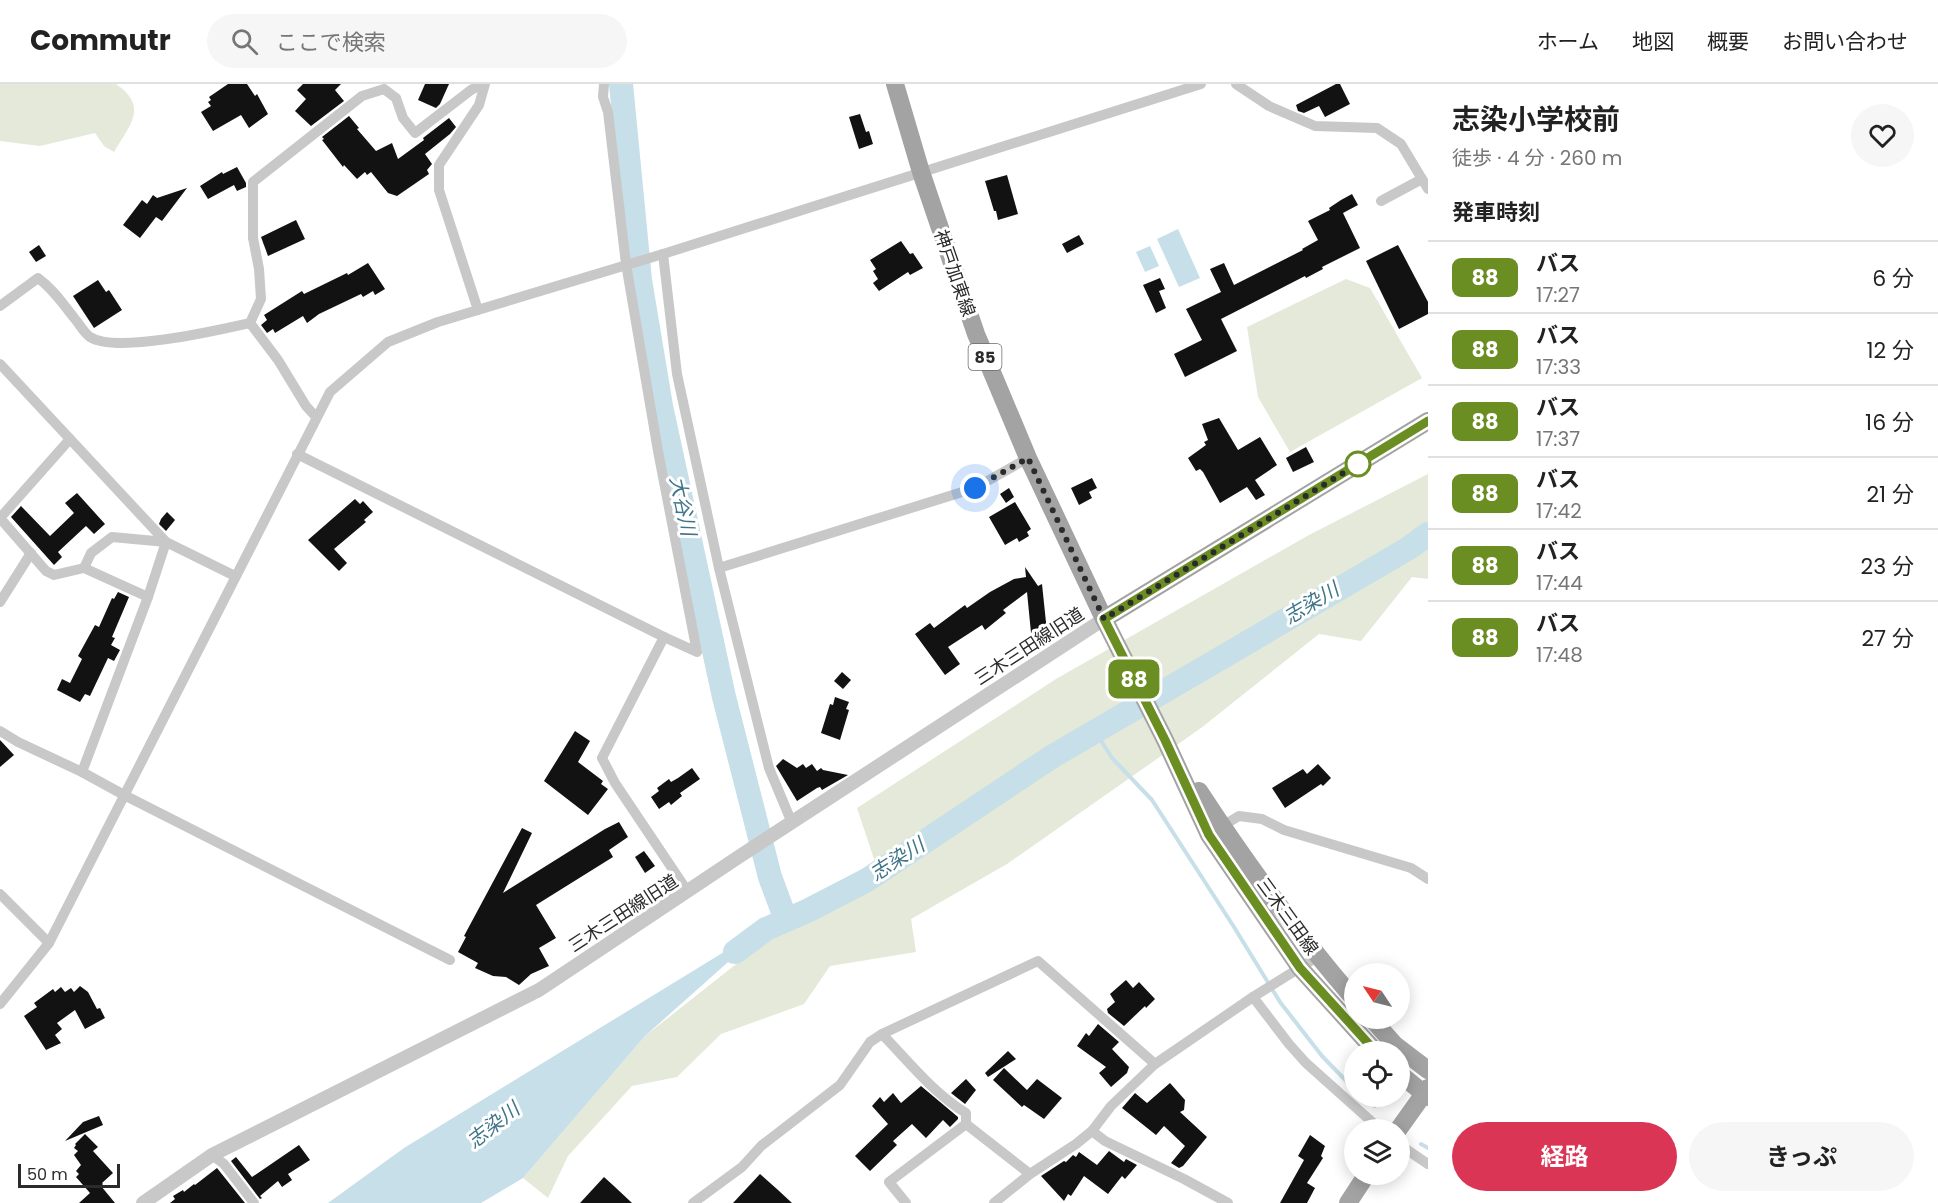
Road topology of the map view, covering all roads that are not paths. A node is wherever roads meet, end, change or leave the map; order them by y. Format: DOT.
graph roads {
  1 [pos="484,84"];
  2 [pos="604,84"];
  3 [pos="895,84"];
  4 [pos="1236,84"];
  5 [pos="1196,85"];
  6 [pos="921,172"];
  7 [pos="1425,184"];
  8 [pos="1381,201"];
  9 [pos="663,254"];
  10 [pos="626,264"];
  11 [pos="0,306"];
  12 [pos="478,310"];
  13 [pos="250,323"];
  14 [pos="0,364"];
  15 [pos="316,417"];
  16 [pos="1428,421"];
  17 [pos="70,439"];
  18 [pos="297,454"];
  19 [pos="1028,458"];
  20 [pos="0,518"];
  21 [pos="166,542"];
  22 [pos="31,553"];
  23 [pos="84,568"];
  24 [pos="719,568"];
  25 [pos="235,576"];
  26 [pos="148,597"];
  27 [pos="0,602"];
  28 [pos="1104,619"];
  29 [pos="664,638"];
  30 [pos="0,731"];
  31 [pos="82,772"];
  32 [pos="124,795"];
  33 [pos="792,823"];
  34 [pos="1216,831"];
  35 [pos="1428,879"];
  36 [pos="688,892"];
  37 [pos="0,894"];
  38 [pos="49,943"];
  39 [pos="1317,957"];
  40 [pos="450,960"];
  41 [pos="1300,968"];
  42 [pos="1344,988"];
  43 [pos="1257,995"];
  44 [pos="0,1004"];
  45 [pos="1380,1029"];
  46 [pos="882,1034"];
  47 [pos="1366,1041"];
  48 [pos="1155,1064"];
  49 [pos="1428,1070"];
  50 [pos="1410,1081"];
  51 [pos="1427,1093"];
  52 [pos="1369,1119"];
  53 [pos="1407,1119"];
  54 [pos="966,1124"];
  55 [pos="1092,1131"];
  56 [pos="1410,1152"];
  57 [pos="212,1155"];
  58 [pos="1428,1164"];
  59 [pos="1030,1174"];
  60 [pos="1360,1185"];
  61 [pos="143,1203"];
  62 [pos="254,1203"];
  63 [pos="693,1203"];
  64 [pos="906,1203"];
  65 [pos="994,1203"];
  66 [pos="1228,1203"];
  67 [pos="1348,1203"];
  1 -- 12 [label="street"];
  1 -- 13 [label="street"];
  2 -- 10 [label="street"];
  3 -- 6 [label="main road, 神戸加東線 / 85"];
  4 -- 7 [label="street"];
  5 -- 6 [label="street"];
  6 -- 9 [label="street"];
  6 -- 19 [label="main road, 神戸加東線 / 85"];
  7 -- 8 [label="street"];
  9 -- 10 [label="street"];
  9 -- 24 [label="street"];
  10 -- 12 [label="street"];
  10 -- 29 [label="street"];
  11 -- 13 [label="street"];
  12 -- 15 [label="street"];
  13 -- 15 [label="street"];
  14 -- 17 [label="street"];
  15 -- 18 [label="street"];
  16 -- 28 [label="main road"];
  17 -- 20 [label="street"];
  17 -- 21 [label="street"];
  18 -- 25 [label="street"];
  18 -- 29 [label="street"];
  19 -- 24 [label="street"];
  19 -- 28 [label="main road, 神戸加東線 / 85"];
  20 -- 22 [label="street"];
  21 -- 23 [label="street"];
  21 -- 25 [label="street"];
  21 -- 26 [label="street"];
  22 -- 23 [label="street"];
  22 -- 27 [label="street"];
  23 -- 26 [label="street"];
  24 -- 33 [label="street"];
  25 -- 32 [label="street"];
  26 -- 31 [label="street"];
  28 -- 33 [label="street, 三木三田線旧道"];
  28 -- 34 [label="main road, 三木三田線"];
  29 -- 36 [label="street"];
  30 -- 31 [label="street"];
  31 -- 32 [label="street"];
  32 -- 38 [label="street"];
  32 -- 40 [label="street"];
  33 -- 36 [label="street, 三木三田線旧道"];
  34 -- 35 [label="street"];
  34 -- 39 [label="main road, 三木三田線"];
  34 -- 41 [label="main road, 三木三田線"];
  36 -- 57 [label="street, 三木三田線旧道"];
  37 -- 38 [label="street"];
  38 -- 44 [label="street"];
  39 -- 41 [label="street"];
  39 -- 42 [label="main road, 三木三田線"];
  41 -- 43 [label="street"];
  41 -- 47 [label="main road, 三木三田線"];
  43 -- 48 [label="street"];
  43 -- 52 [label="street"];
  45 -- 49 [label="main road"];
  46 -- 48 [label="street"];
  46 -- 54 [label="street"];
  46 -- 63 [label="street"];
  48 -- 55 [label="street"];
  50 -- 51 [label="main road"];
  51 -- 53 [label="main road"];
  54 -- 59 [label="street"];
  54 -- 64 [label="street"];
  55 -- 59 [label="street"];
  55 -- 66 [label="street"];
  56 -- 58 [label="street"];
  57 -- 61 [label="street, 三木三田線旧道"];
  57 -- 62 [label="street"];
  59 -- 65 [label="street"];
  60 -- 67 [label="main road"];
}
